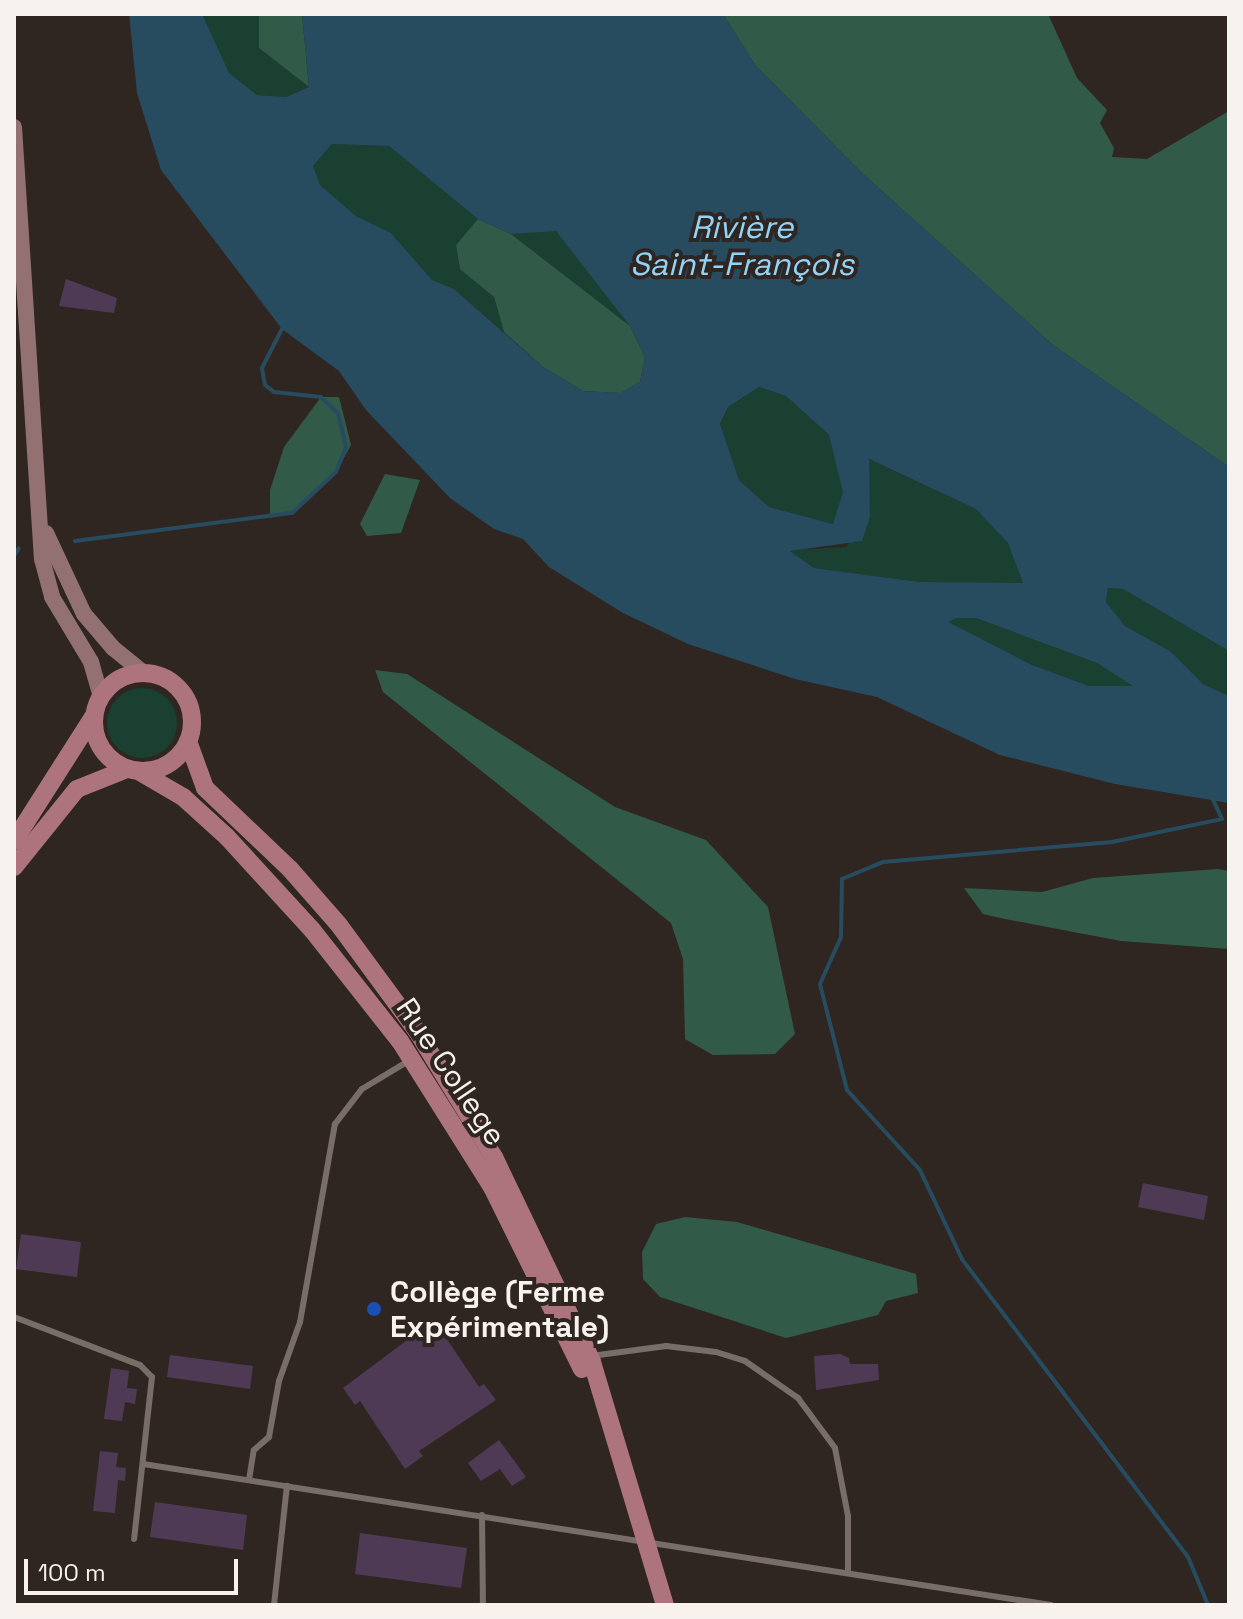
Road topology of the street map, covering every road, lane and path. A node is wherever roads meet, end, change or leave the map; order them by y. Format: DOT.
graph roads {
  1 [pos="14,127"];
  2 [pos="37,495"];
  3 [pos="144,673"];
  4 [pos="101,696"];
  5 [pos="93,717"];
  6 [pos="188,741"];
  7 [pos="133,770"];
  8 [pos="14,841"];
  9 [pos="14,867"];
  10 [pos="412,1059"];
  11 [pos="14,1317"];
  12 [pos="584,1359"];
  13 [pos="143,1464"];
  14 [pos="249,1480"];
  15 [pos="287,1486"];
  16 [pos="482,1515"];
  17 [pos="134,1539"];
  18 [pos="848,1571"];
  19 [pos="274,1605"];
  20 [pos="483,1605"];
  21 [pos="665,1605"];
  22 [pos="1051,1605"];
  1 -- 2 [label="main road, Rue College"];
  2 -- 3 [label="main road, Rue College"];
  2 -- 4 [label="main road, Rue College"];
  3 -- 4 [label="main road"];
  3 -- 6 [label="main road, Rue College"];
  4 -- 5 [label="main road"];
  5 -- 7 [label="main road, Rue College"];
  5 -- 8 [label="main road"];
  6 -- 7 [label="main road"];
  6 -- 12 [label="main road, Rue College"];
  7 -- 9 [label="main road"];
  7 -- 10 [label="main road, Rue College"];
  10 -- 12 [label="main road, Rue College"];
  10 -- 14 [label="lane"];
  11 -- 13 [label="lane"];
  12 -- 18 [label="lane"];
  12 -- 21 [label="main road, Rue College"];
  13 -- 14 [label="lane"];
  13 -- 17 [label="lane"];
  14 -- 15 [label="lane"];
  15 -- 16 [label="lane"];
  15 -- 19 [label="lane"];
  16 -- 18 [label="lane"];
  16 -- 20 [label="lane"];
  18 -- 22 [label="lane"];
}
